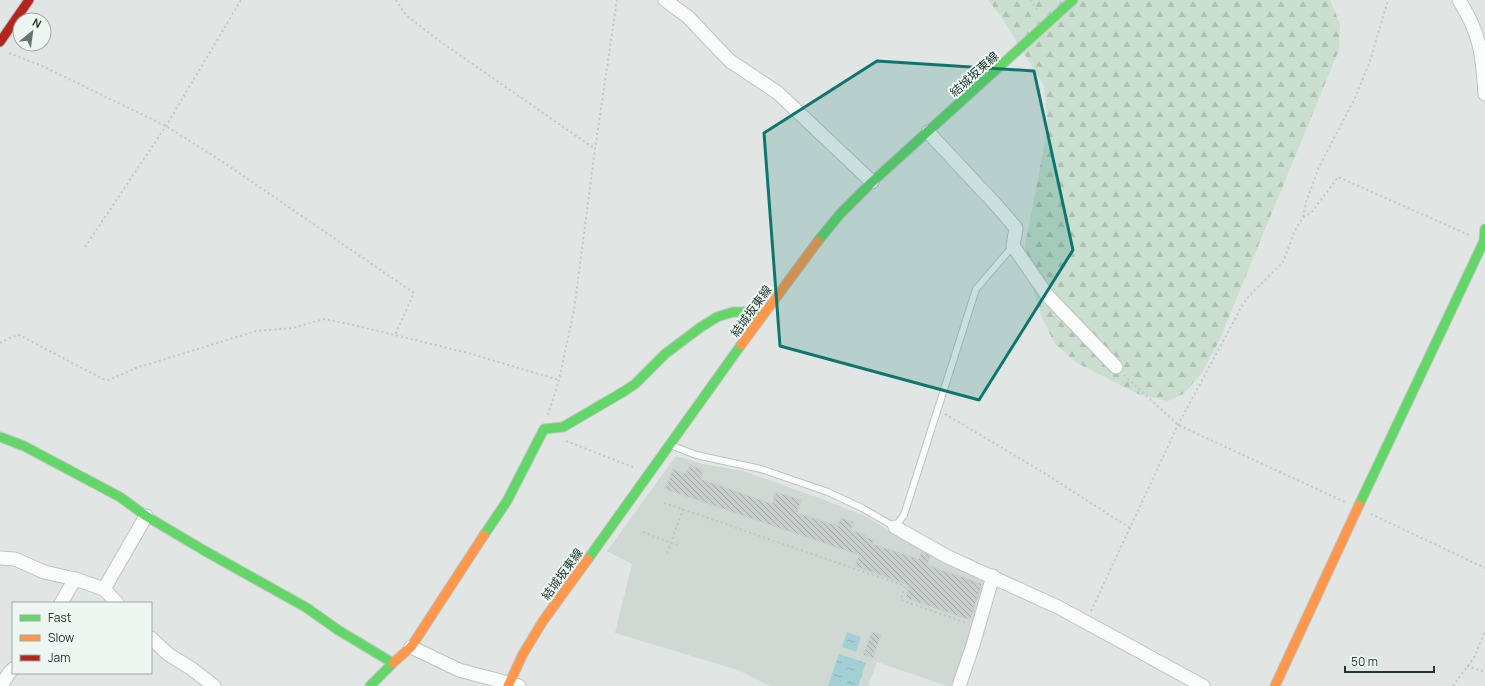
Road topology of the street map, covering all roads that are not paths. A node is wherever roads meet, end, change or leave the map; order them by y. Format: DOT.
graph roads {
  1 [pos="29,0"];
  2 [pos="666,0"];
  3 [pos="1073,0"];
  4 [pos="1459,0"];
  5 [pos="0,42"];
  6 [pos="1485,94"];
  7 [pos="928,132"];
  8 [pos="872,182"];
  9 [pos="1485,229"];
  10 [pos="1013,246"];
  11 [pos="761,317"];
  12 [pos="1116,367"];
  13 [pos="0,437"];
  14 [pos="670,445"];
  15 [pos="146,516"];
  16 [pos="896,527"];
  17 [pos="0,558"];
  18 [pos="993,576"];
  19 [pos="75,579"];
  20 [pos="104,588"];
  21 [pos="62,602"];
  22 [pos="117,602"];
  23 [pos="152,639"];
  24 [pos="411,647"];
  25 [pos="393,663"];
  26 [pos="12,670"];
  27 [pos="512,685"];
  28 [pos="1,686"];
  29 [pos="214,686"];
  30 [pos="370,686"];
  31 [pos="959,686"];
  32 [pos="1203,686"];
  33 [pos="1275,686"];
  1 -- 5 [label="street"];
  2 -- 8 [label="street"];
  3 -- 7 [label="street, 結城坂東線"];
  4 -- 6 [label="street"];
  7 -- 8 [label="street, 結城坂東線"];
  7 -- 10 [label="street"];
  8 -- 11 [label="street, 結城坂東線"];
  9 -- 33 [label="street"];
  10 -- 12 [label="street"];
  10 -- 16 [label="lane"];
  11 -- 14 [label="street, 結城坂東線"];
  11 -- 24 [label="street"];
  13 -- 15 [label="street"];
  14 -- 16 [label="lane"];
  14 -- 27 [label="street, 結城坂東線"];
  15 -- 20 [label="street"];
  15 -- 25 [label="street"];
  16 -- 18 [label="street"];
  17 -- 19 [label="street"];
  18 -- 31 [label="street"];
  18 -- 32 [label="street"];
  19 -- 20 [label="street"];
  19 -- 21 [label="street"];
  20 -- 22 [label="street"];
  23 -- 29 [label="street"];
  24 -- 25 [label="street"];
  24 -- 27 [label="street"];
  25 -- 30 [label="street"];
  26 -- 28 [label="street"];
}
